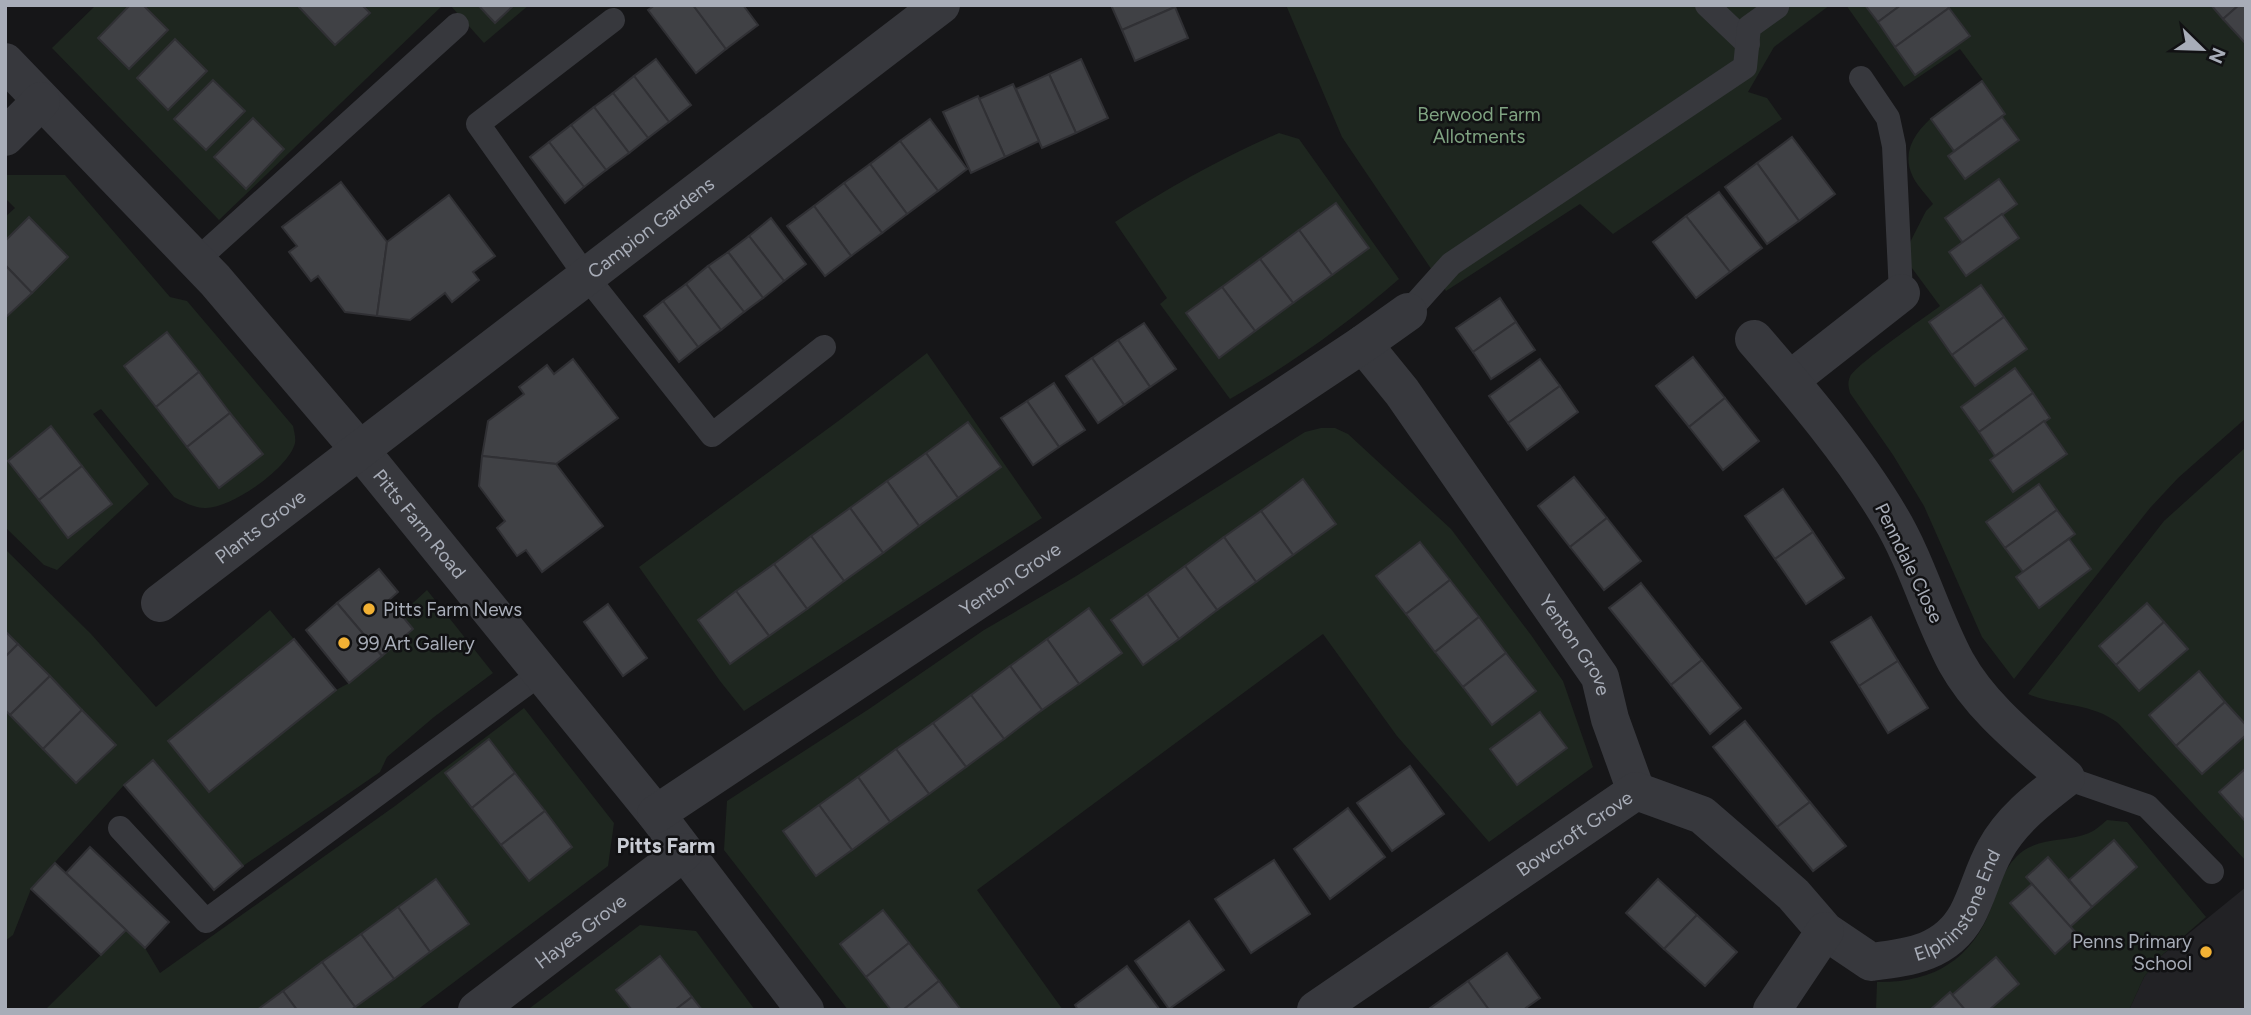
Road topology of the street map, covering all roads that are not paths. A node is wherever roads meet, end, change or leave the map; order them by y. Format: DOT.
graph roads {
  1 [pos="941,5"];
  2 [pos="1707,5"];
  3 [pos="1777,7"];
  4 [pos="613,20"];
  5 [pos="457,24"];
  6 [pos="1748,44"];
  7 [pos="5,62"];
  8 [pos="1861,78"];
  9 [pos="41,101"];
  10 [pos="5,137"];
  11 [pos="196,261"];
  12 [pos="586,276"];
  13 [pos="1901,293"];
  14 [pos="1408,312"];
  15 [pos="1754,339"];
  16 [pos="1363,344"];
  17 [pos="824,347"];
  18 [pos="1790,380"];
  19 [pos="359,449"];
  20 [pos="160,603"];
  21 [pos="541,673"];
  22 [pos="2066,778"];
  23 [pos="1636,791"];
  24 [pos="656,814"];
  25 [pos="120,828"];
  26 [pos="684,852"];
  27 [pos="2212,872"];
  28 [pos="1825,931"];
  29 [pos="477,1010"];
  30 [pos="804,1010"];
  31 [pos="1316,1010"];
  32 [pos="1772,1010"];
  1 -- 12 [label="street, Campion Gardens"];
  2 -- 6 [label="lane"];
  3 -- 6 [label="lane"];
  4 -- 12 [label="lane"];
  5 -- 11 [label="lane"];
  6 -- 14 [label="lane"];
  7 -- 9 [label="street, Pitts Farm Road"];
  8 -- 13 [label="lane"];
  9 -- 10 [label="street"];
  9 -- 11 [label="street, Pitts Farm Road"];
  11 -- 19 [label="street, Pitts Farm Road"];
  12 -- 17 [label="lane"];
  12 -- 19 [label="street, Campion Gardens"];
  13 -- 18 [label="street"];
  14 -- 16 [label="street, Yenton Grove"];
  15 -- 18 [label="street, Penndale Close"];
  16 -- 23 [label="street, Yenton Grove"];
  16 -- 24 [label="street, Yenton Grove"];
  18 -- 22 [label="street, Penndale Close"];
  19 -- 20 [label="street, Plants Grove"];
  19 -- 21 [label="street, Pitts Farm Road"];
  21 -- 24 [label="street, Pitts Farm Road"];
  21 -- 25 [label="lane"];
  22 -- 27 [label="lane"];
  22 -- 28 [label="street, Elphinstone End"];
  23 -- 28 [label="street, Bowcroft Grove"];
  23 -- 31 [label="street, Bowcroft Grove"];
  24 -- 26 [label="street, Pitts Farm Road"];
  26 -- 29 [label="street, Hayes Grove"];
  26 -- 30 [label="street, Pitts Farm Road"];
  28 -- 32 [label="street"];
}
